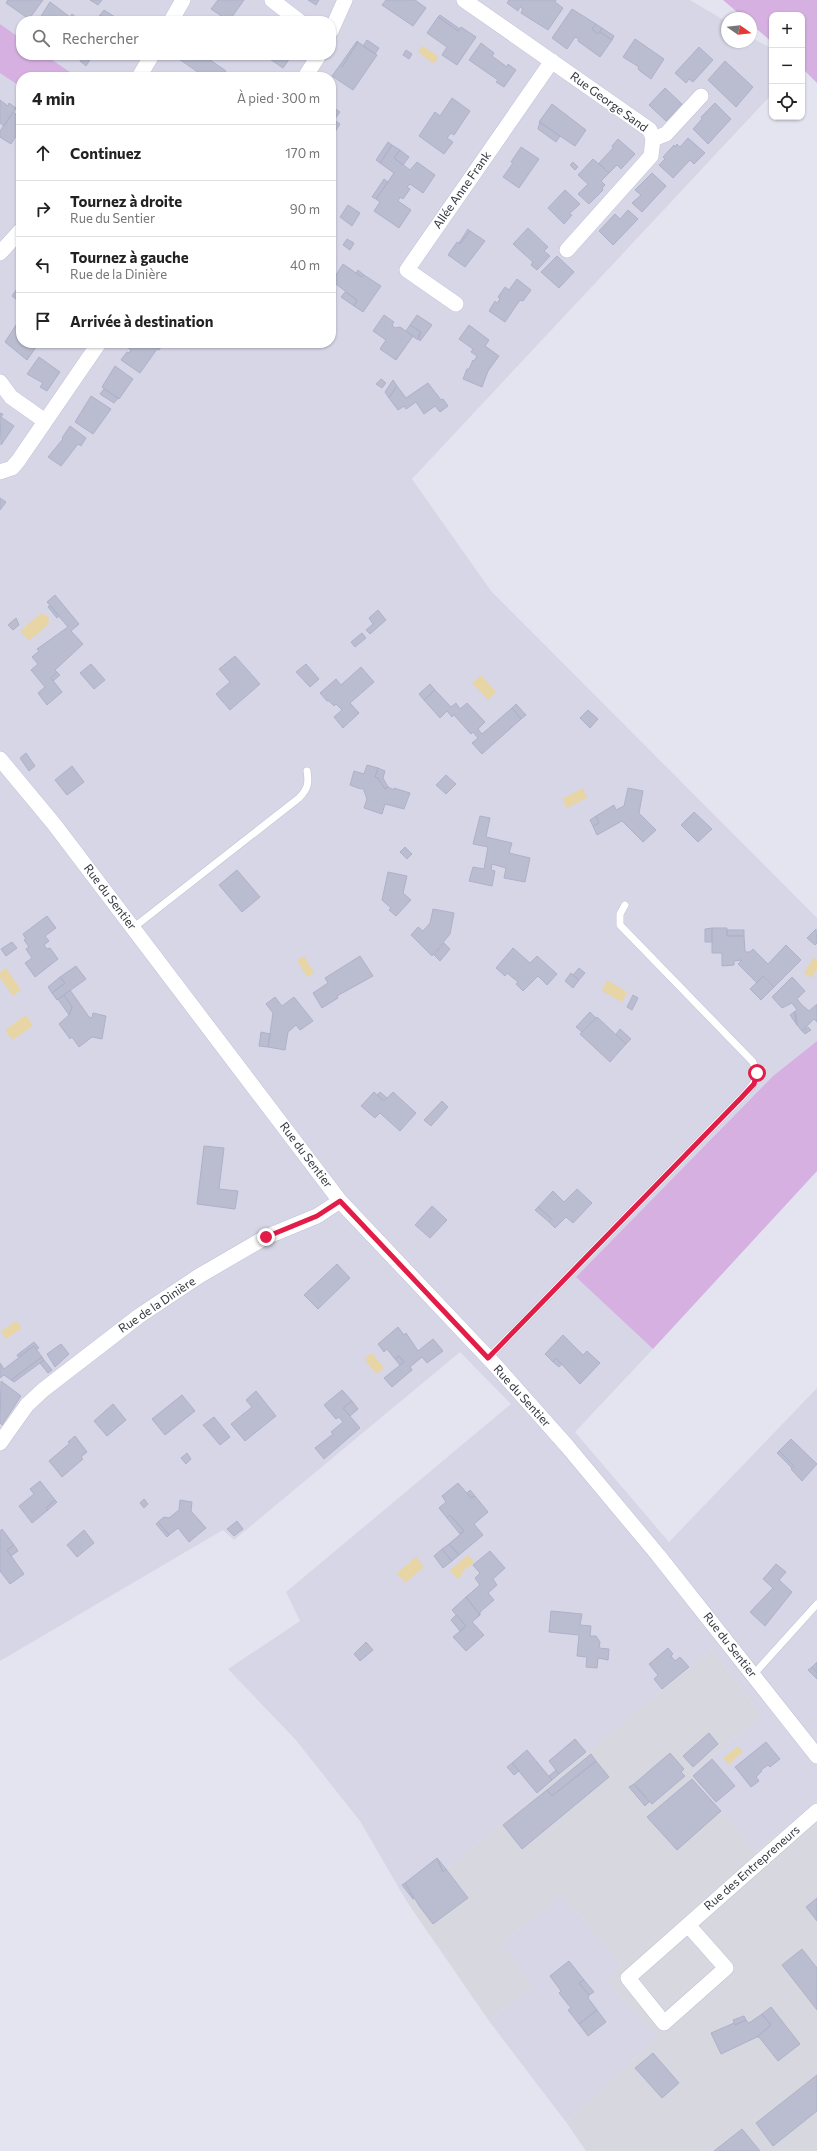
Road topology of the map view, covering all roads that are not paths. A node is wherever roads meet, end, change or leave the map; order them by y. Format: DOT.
graph roads {
  1 [pos="183,0"];
  2 [pos="272,0"];
  3 [pos="345,0"];
  4 [pos="464,0"];
  5 [pos="174,16"];
  6 [pos="293,16"];
  7 [pos="336,20"];
  8 [pos="149,60"];
  9 [pos="316,60"];
  10 [pos="552,61"];
  11 [pos="142,72"];
  12 [pos="308,72"];
  13 [pos="701,96"];
  14 [pos="653,139"];
  15 [pos="16,235"];
  16 [pos="567,250"];
  17 [pos="0,253"];
  18 [pos="456,304"];
  19 [pos="96,348"];
  20 [pos="0,382"];
  21 [pos="45,421"];
  22 [pos="0,472"];
  23 [pos="0,759"];
  24 [pos="307,771"];
  25 [pos="625,905"];
  26 [pos="133,928"];
  27 [pos="340,1201"];
  28 [pos="488,1358"];
  29 [pos="0,1443"];
  30 [pos="817,1604"];
  31 [pos="753,1675"];
  32 [pos="817,1756"];
  33 [pos="817,1811"];
  34 [pos="688,1926"];
  1 -- 5 [label="street"];
  2 -- 6 [label="street"];
  3 -- 7 [label="street"];
  4 -- 10 [label="street, Rue George Sand"];
  8 -- 11 [label="street"];
  9 -- 12 [label="street"];
  10 -- 14 [label="street, Rue George Sand"];
  10 -- 18 [label="street, Allée Anne Frank"];
  13 -- 14 [label="street"];
  14 -- 16 [label="street, Rue George Sand"];
  15 -- 17 [label="street"];
  19 -- 21 [label="street"];
  20 -- 21 [label="street"];
  21 -- 22 [label="street"];
  23 -- 26 [label="street, Rue du Sentier"];
  24 -- 26 [label="lane"];
  25 -- 28 [label="lane"];
  26 -- 27 [label="street, Rue du Sentier"];
  27 -- 28 [label="street, Rue du Sentier"];
  27 -- 29 [label="street, Rue de la Dinière"];
  28 -- 31 [label="street, Rue du Sentier"];
  30 -- 31 [label="lane"];
  31 -- 32 [label="street, Rue du Sentier"];
  33 -- 34 [label="street, Rue des Entrepreneurs"];
  34 -- 34 [label="street, Rue des Entrepreneurs"];
}
